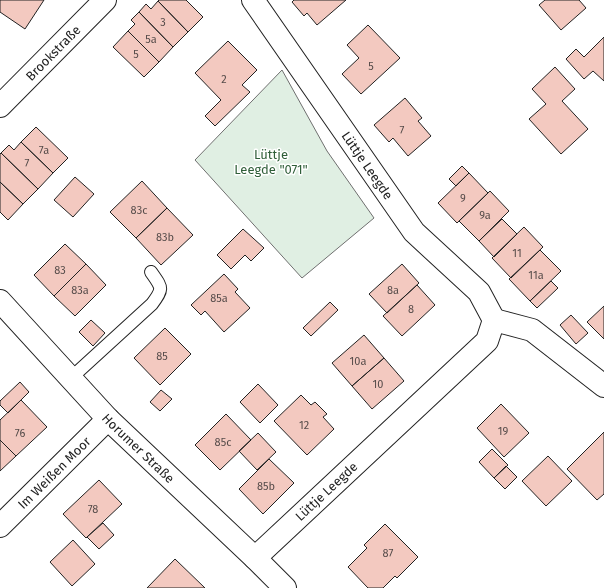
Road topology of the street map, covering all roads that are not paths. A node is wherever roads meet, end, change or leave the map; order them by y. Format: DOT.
graph roads {
  1 [pos="105,0"];
  2 [pos="253,0"];
  3 [pos="0,106"];
  4 [pos="151,272"];
  5 [pos="0,301"];
  6 [pos="494,320"];
  7 [pos="71,378"];
  8 [pos="604,386"];
  9 [pos="108,419"];
  10 [pos="0,526"];
  11 [pos="255,558"];
  12 [pos="285,588"];
  1 -- 3 [label="street, Brookstraße"];
  2 -- 6 [label="street, Lüttje Leegde"];
  4 -- 7 [label="lane"];
  5 -- 7 [label="street, Horumer Straße"];
  6 -- 8 [label="street"];
  6 -- 11 [label="street, Lüttje Leegde"];
  7 -- 9 [label="street, Horumer Straße"];
  9 -- 10 [label="street, Im Weißen Moor"];
  9 -- 11 [label="street, Horumer Straße"];
  11 -- 12 [label="street, Horumer Straße"];
}
